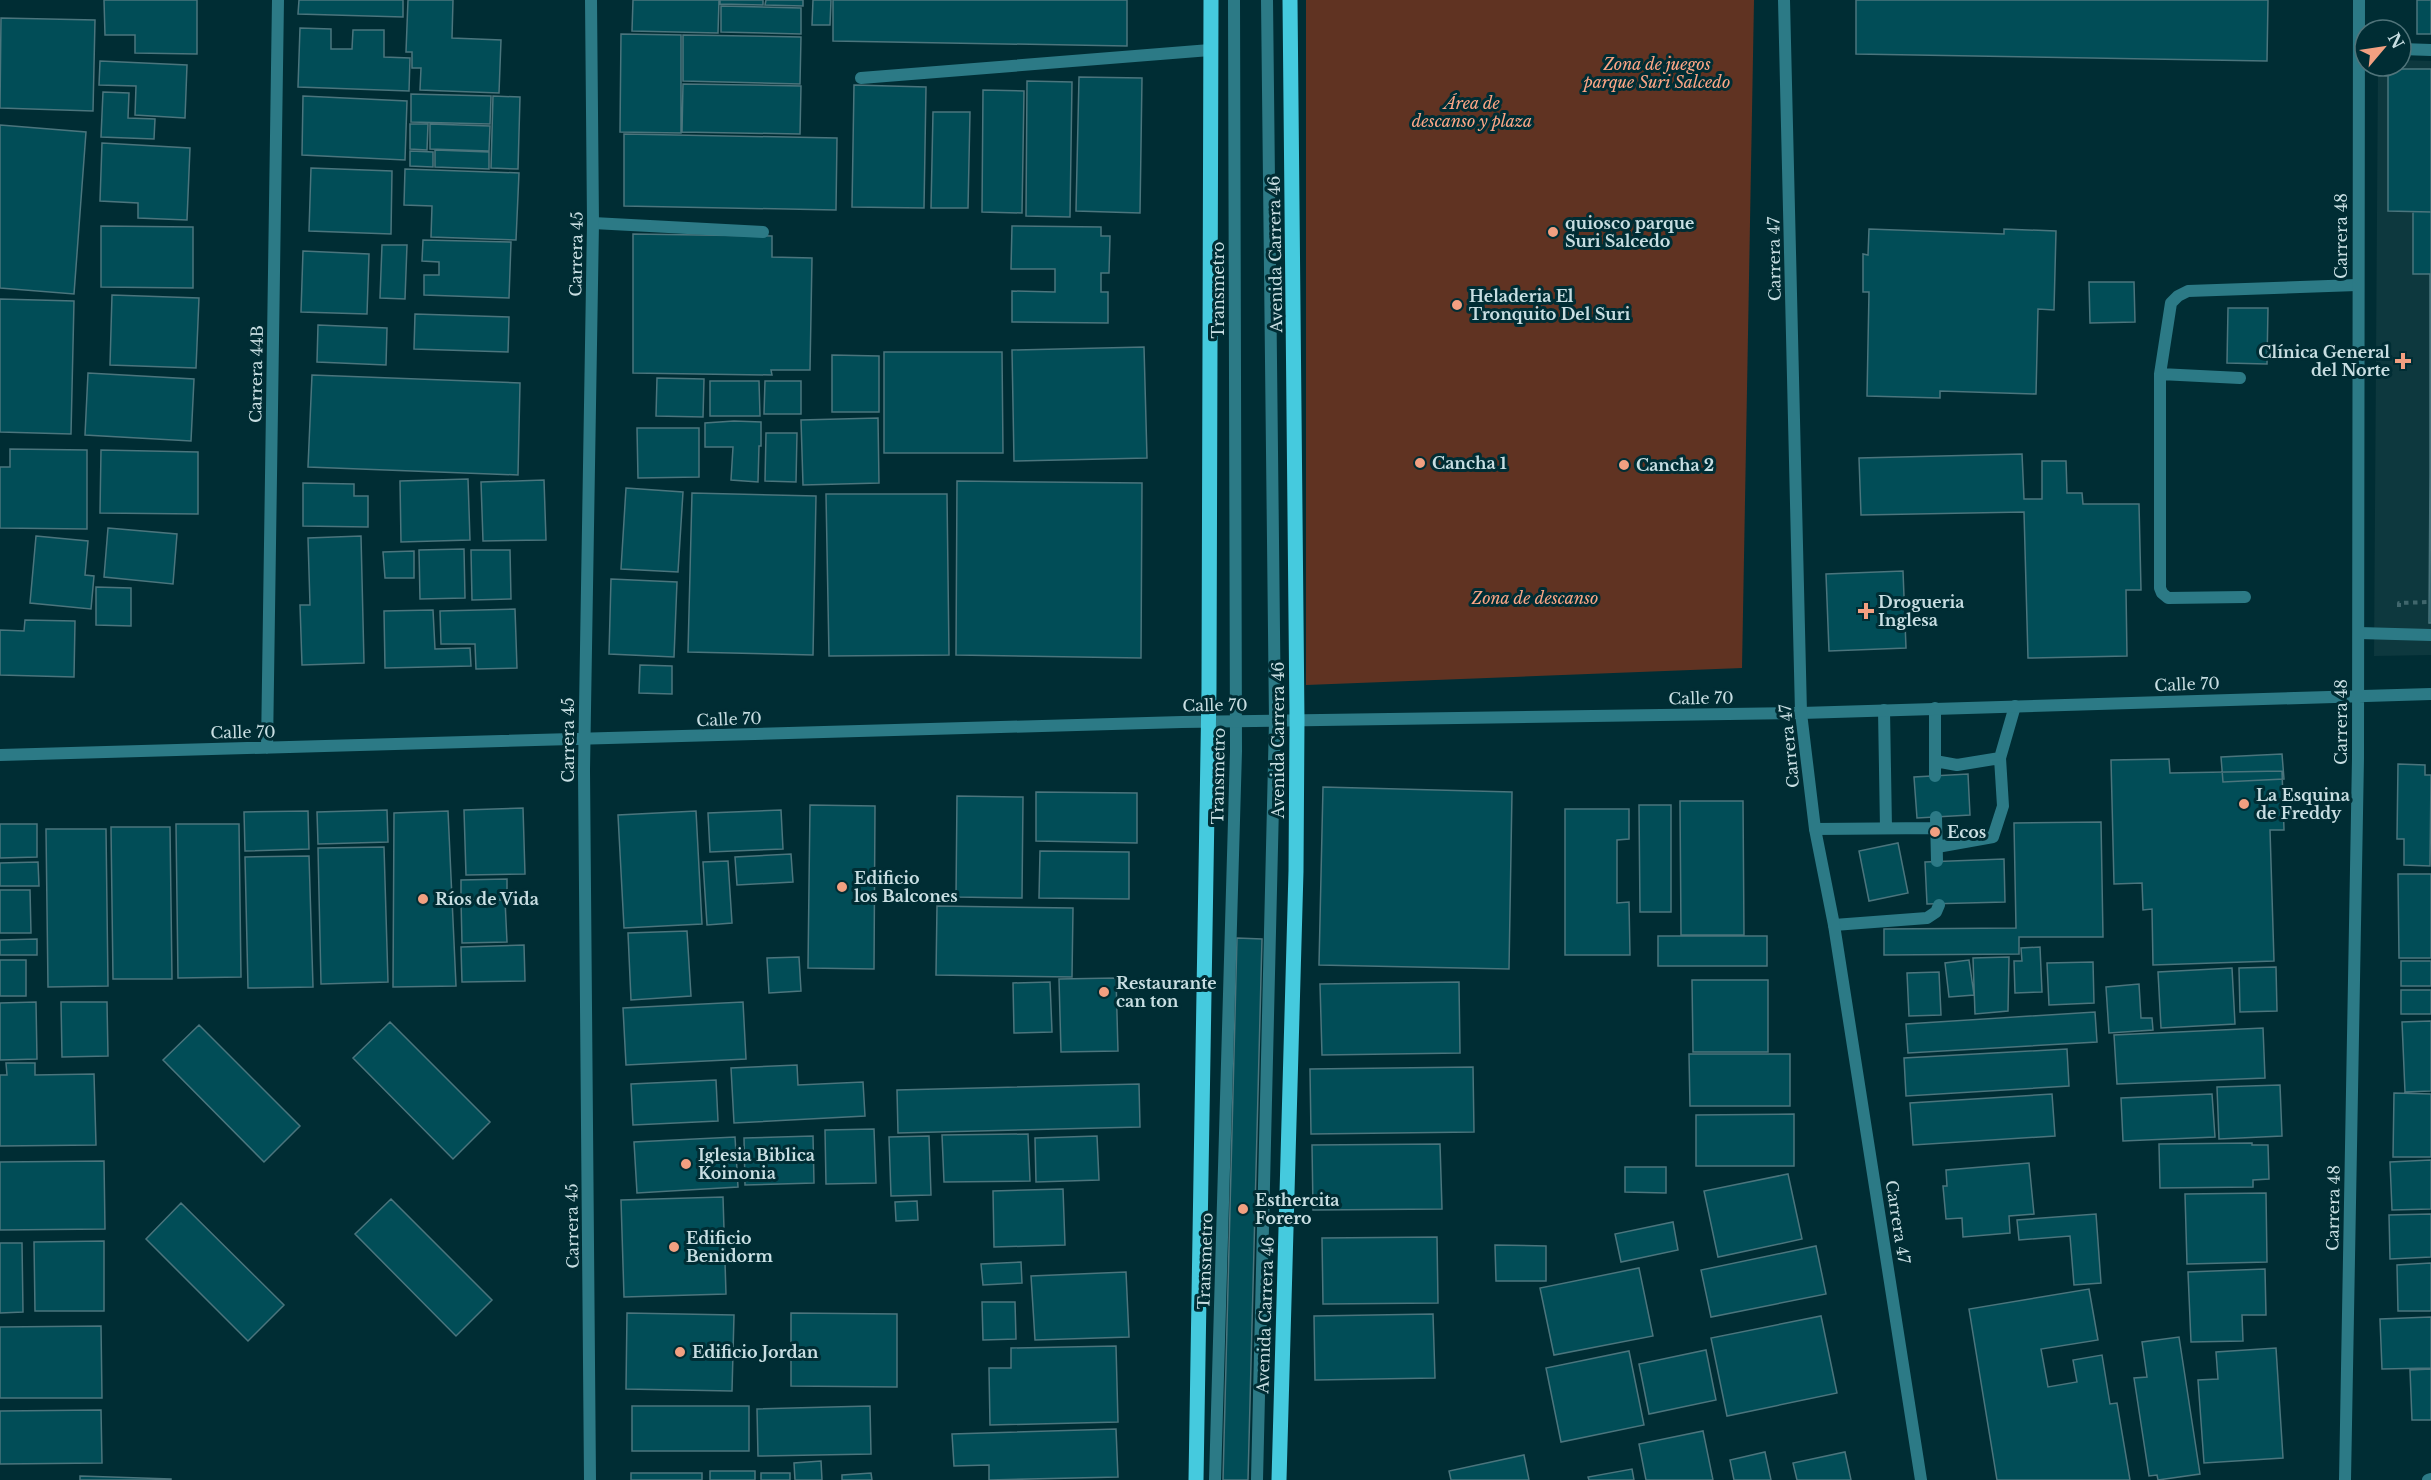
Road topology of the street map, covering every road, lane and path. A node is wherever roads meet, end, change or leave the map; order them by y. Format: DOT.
graph roads {
  1 [pos="278,0"];
  2 [pos="591,0"];
  3 [pos="1210,0"];
  4 [pos="1234,0"];
  5 [pos="1267,0"];
  6 [pos="1290,0"];
  7 [pos="1784,0"];
  8 [pos="2359,0"];
  9 [pos="2360,18"];
  10 [pos="2413,49"];
  11 [pos="1210,50"];
  12 [pos="2431,50"];
  13 [pos="861,78"];
  14 [pos="2361,78"];
  15 [pos="593,223"];
  16 [pos="763,232"];
  17 [pos="2357,285"];
  18 [pos="2160,374"];
  19 [pos="2240,378"];
  20 [pos="2245,597"];
  21 [pos="2430,602"];
  22 [pos="2399,603"];
  23 [pos="2359,633"];
  24 [pos="2431,635"];
  25 [pos="2358,694"];
  26 [pos="2431,694"];
  27 [pos="2015,706"];
  28 [pos="1935,708"];
  29 [pos="1884,710"];
  30 [pos="1801,713"];
  31 [pos="1297,720"];
  32 [pos="1236,721"];
  33 [pos="1275,721"];
  34 [pos="1208,722"];
  35 [pos="584,740"];
  36 [pos="267,748"];
  37 [pos="0,755"];
  38 [pos="2000,758"];
  39 [pos="1935,761"];
  40 [pos="1935,776"];
  41 [pos="1886,828"];
  42 [pos="1815,829"];
  43 [pos="1937,847"];
  44 [pos="1937,861"];
  45 [pos="1939,905"];
  46 [pos="1834,925"];
  47 [pos="590,1480"];
  48 [pos="1196,1480"];
  49 [pos="1215,1480"];
  50 [pos="1257,1480"];
  51 [pos="1279,1480"];
  52 [pos="1921,1480"];
  53 [pos="2345,1480"];
  1 -- 36 [label="street, Carrera 44B"];
  2 -- 15 [label="street, Carrera 45"];
  3 -- 11 [label="main road"];
  4 -- 32 [label="street, Transmetro"];
  5 -- 33 [label="street"];
  6 -- 31 [label="main road, Avenida Carrera 46"];
  7 -- 30 [label="street, Carrera 47"];
  8 -- 9 [label="street, Carrera 48"];
  10 -- 12 [label="street"];
  11 -- 13 [label="street"];
  11 -- 34 [label="main road"];
  14 -- 17 [label="street, Carrera 48"];
  15 -- 16 [label="street"];
  15 -- 35 [label="street, Carrera 45"];
  17 -- 18 [label="street"];
  17 -- 23 [label="street, Carrera 48"];
  18 -- 19 [label="street"];
  18 -- 20 [label="street"];
  21 -- 22 [label="path"];
  23 -- 24 [label="street"];
  23 -- 25 [label="street, Carrera 48"];
  25 -- 26 [label="street, Calle 70"];
  25 -- 27 [label="street, Calle 70"];
  25 -- 53 [label="street, Carrera 48"];
  27 -- 28 [label="street, Calle 70"];
  27 -- 38 [label="street"];
  28 -- 29 [label="street, Calle 70"];
  28 -- 39 [label="street"];
  29 -- 30 [label="street, Calle 70"];
  29 -- 41 [label="street"];
  30 -- 31 [label="street, Calle 70"];
  30 -- 42 [label="street, Carrera 47"];
  31 -- 33 [label="street, Calle 70"];
  31 -- 51 [label="main road, Avenida Carrera 46"];
  32 -- 33 [label="street, Calle 70"];
  32 -- 34 [label="street, Calle 70"];
  32 -- 49 [label="street, Transmetro"];
  33 -- 50 [label="street"];
  34 -- 35 [label="street, Calle 70"];
  34 -- 48 [label="main road"];
  35 -- 36 [label="street, Calle 70"];
  35 -- 47 [label="street, Carrera 45"];
  36 -- 37 [label="street, Calle 70"];
  38 -- 39 [label="street"];
  38 -- 43 [label="street"];
  39 -- 40 [label="street"];
  41 -- 42 [label="street"];
  41 -- 43 [label="street"];
  42 -- 46 [label="street, Carrera 47"];
  43 -- 44 [label="street"];
  45 -- 46 [label="street"];
  46 -- 52 [label="street, Carrera 47"];
}
